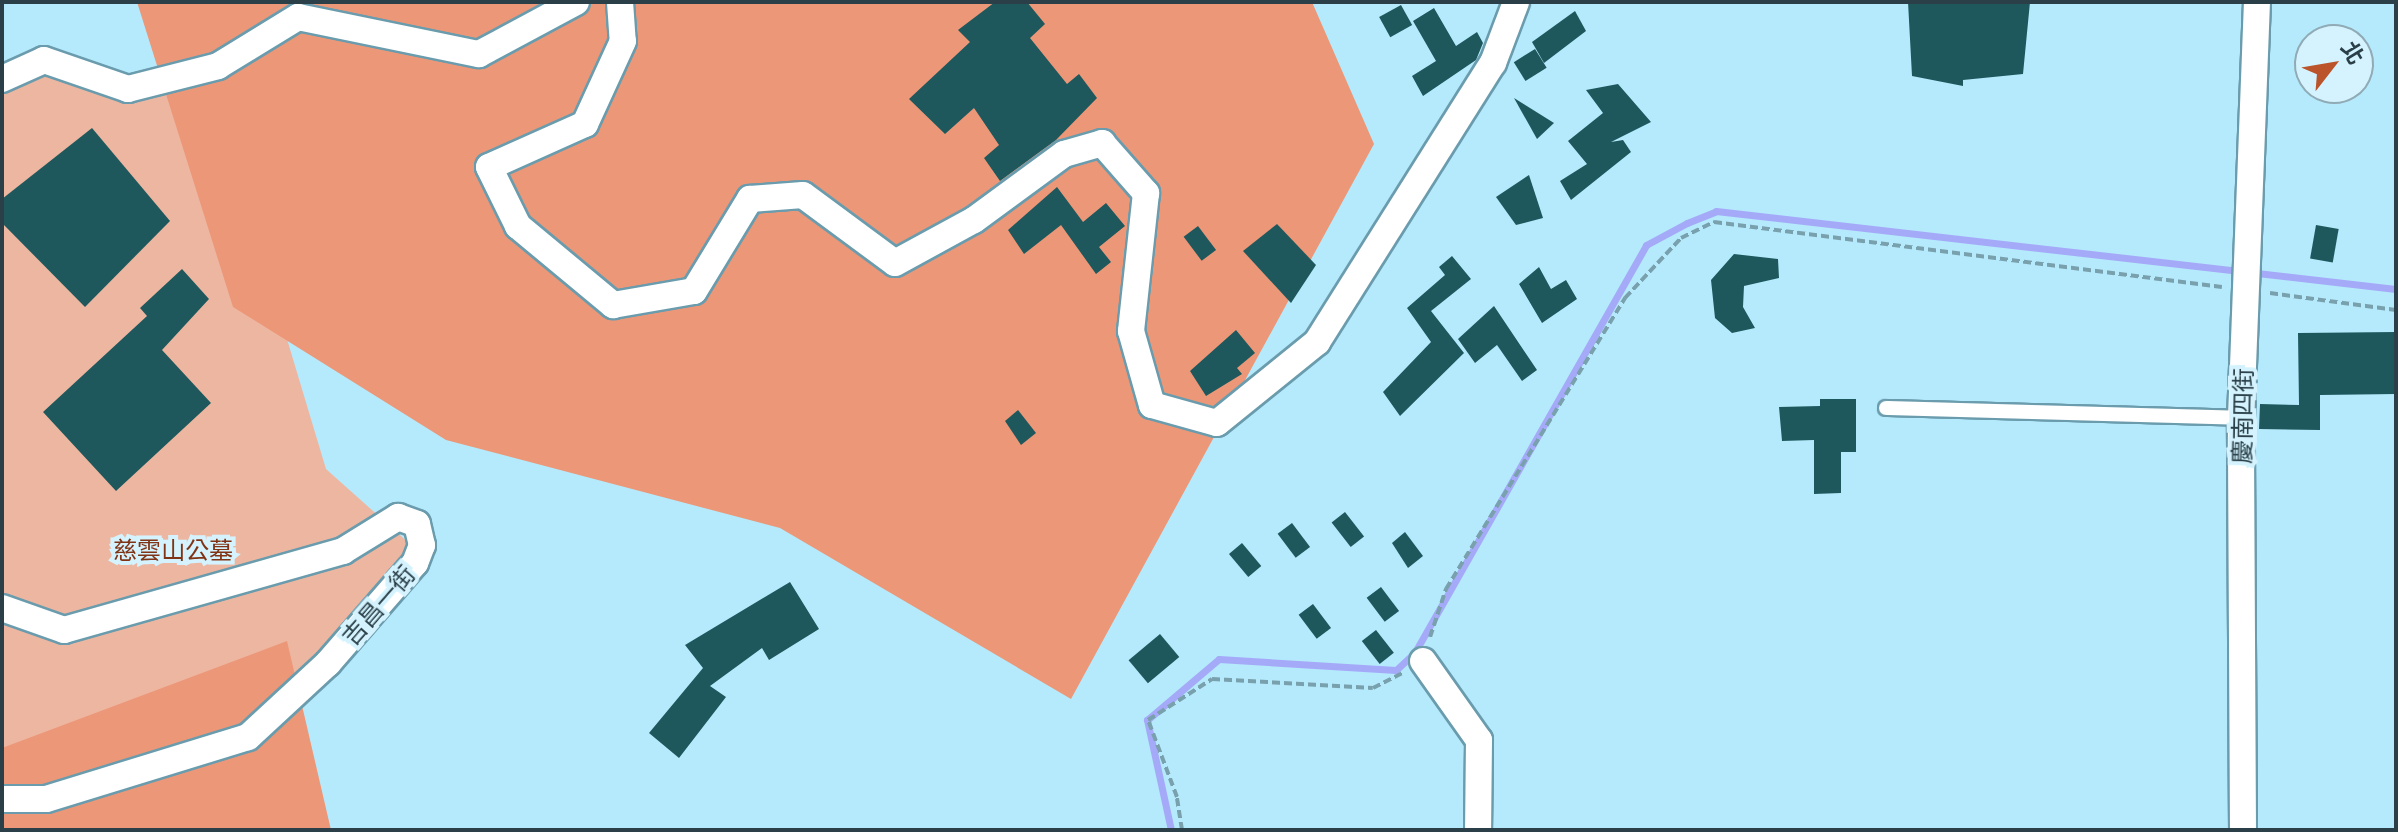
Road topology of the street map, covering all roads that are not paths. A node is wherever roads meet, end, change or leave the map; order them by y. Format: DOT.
graph roads {
  1 [pos="576,2"];
  2 [pos="620,2"];
  3 [pos="1516,2"];
  4 [pos="2257,2"];
  5 [pos="2,79"];
  6 [pos="1886,408"];
  7 [pos="2241,418"];
  8 [pos="2,608"];
  9 [pos="1423,661"];
  10 [pos="2,799"];
  11 [pos="1478,830"];
  12 [pos="2243,830"];
  1 -- 5 [label="street"];
  2 -- 3 [label="street"];
  4 -- 7 [label="street, 慶南四街"];
  6 -- 7 [label="lane"];
  7 -- 12 [label="street, 慶南四街"];
  8 -- 10 [label="street, 吉昌一街"];
  9 -- 11 [label="street"];
}
